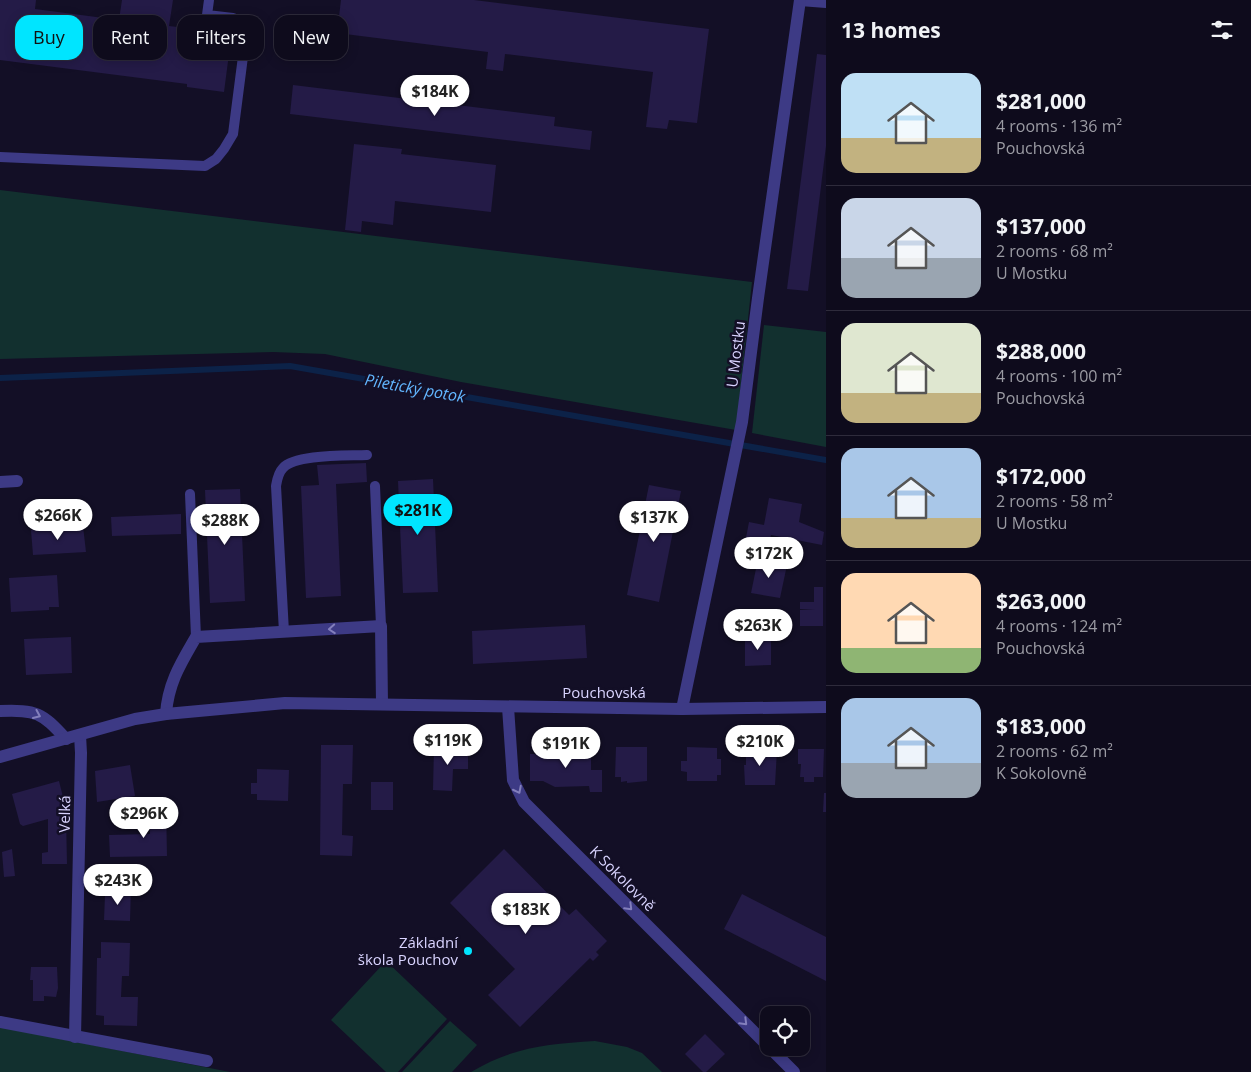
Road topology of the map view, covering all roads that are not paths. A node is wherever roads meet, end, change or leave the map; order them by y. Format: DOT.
graph roads {
  1 [pos="209,0"];
  2 [pos="800,0"];
  3 [pos="826,4"];
  4 [pos="0,157"];
  5 [pos="367,454"];
  6 [pos="17,481"];
  7 [pos="0,482"];
  8 [pos="375,486"];
  9 [pos="190,494"];
  10 [pos="381,626"];
  11 [pos="284,632"];
  12 [pos="196,637"];
  13 [pos="382,704"];
  14 [pos="508,707"];
  15 [pos="826,707"];
  16 [pos="682,709"];
  17 [pos="0,711"];
  18 [pos="166,714"];
  19 [pos="80,735"];
  20 [pos="66,739"];
  21 [pos="0,757"];
  22 [pos="0,1022"];
  23 [pos="75,1036"];
  24 [pos="760,1038"];
  25 [pos="778,1056"];
  26 [pos="207,1061"];
  27 [pos="794,1072"];
  1 -- 4 [label="lane"];
  2 -- 3 [label="lane"];
  2 -- 16 [label="street, U Mostku"];
  5 -- 11 [label="lane"];
  6 -- 7 [label="street"];
  8 -- 10 [label="lane"];
  9 -- 12 [label="lane"];
  10 -- 11 [label="street, one-way"];
  10 -- 13 [label="street"];
  11 -- 12 [label="street"];
  12 -- 18 [label="street"];
  13 -- 14 [label="street, Pouchovská"];
  13 -- 18 [label="street, Pouchovská"];
  14 -- 16 [label="street, Pouchovská"];
  14 -- 24 [label="street, K Sokolovně, one-way"];
  15 -- 16 [label="street, Pouchovská"];
  17 -- 20 [label="street, one-way"];
  18 -- 19 [label="street, Pouchovská"];
  19 -- 20 [label="street"];
  19 -- 23 [label="street, Velká"];
  20 -- 21 [label="street"];
  22 -- 23 [label="street"];
  23 -- 26 [label="street"];
  25 -- 27 [label="street, K Sokolovně"];
}
